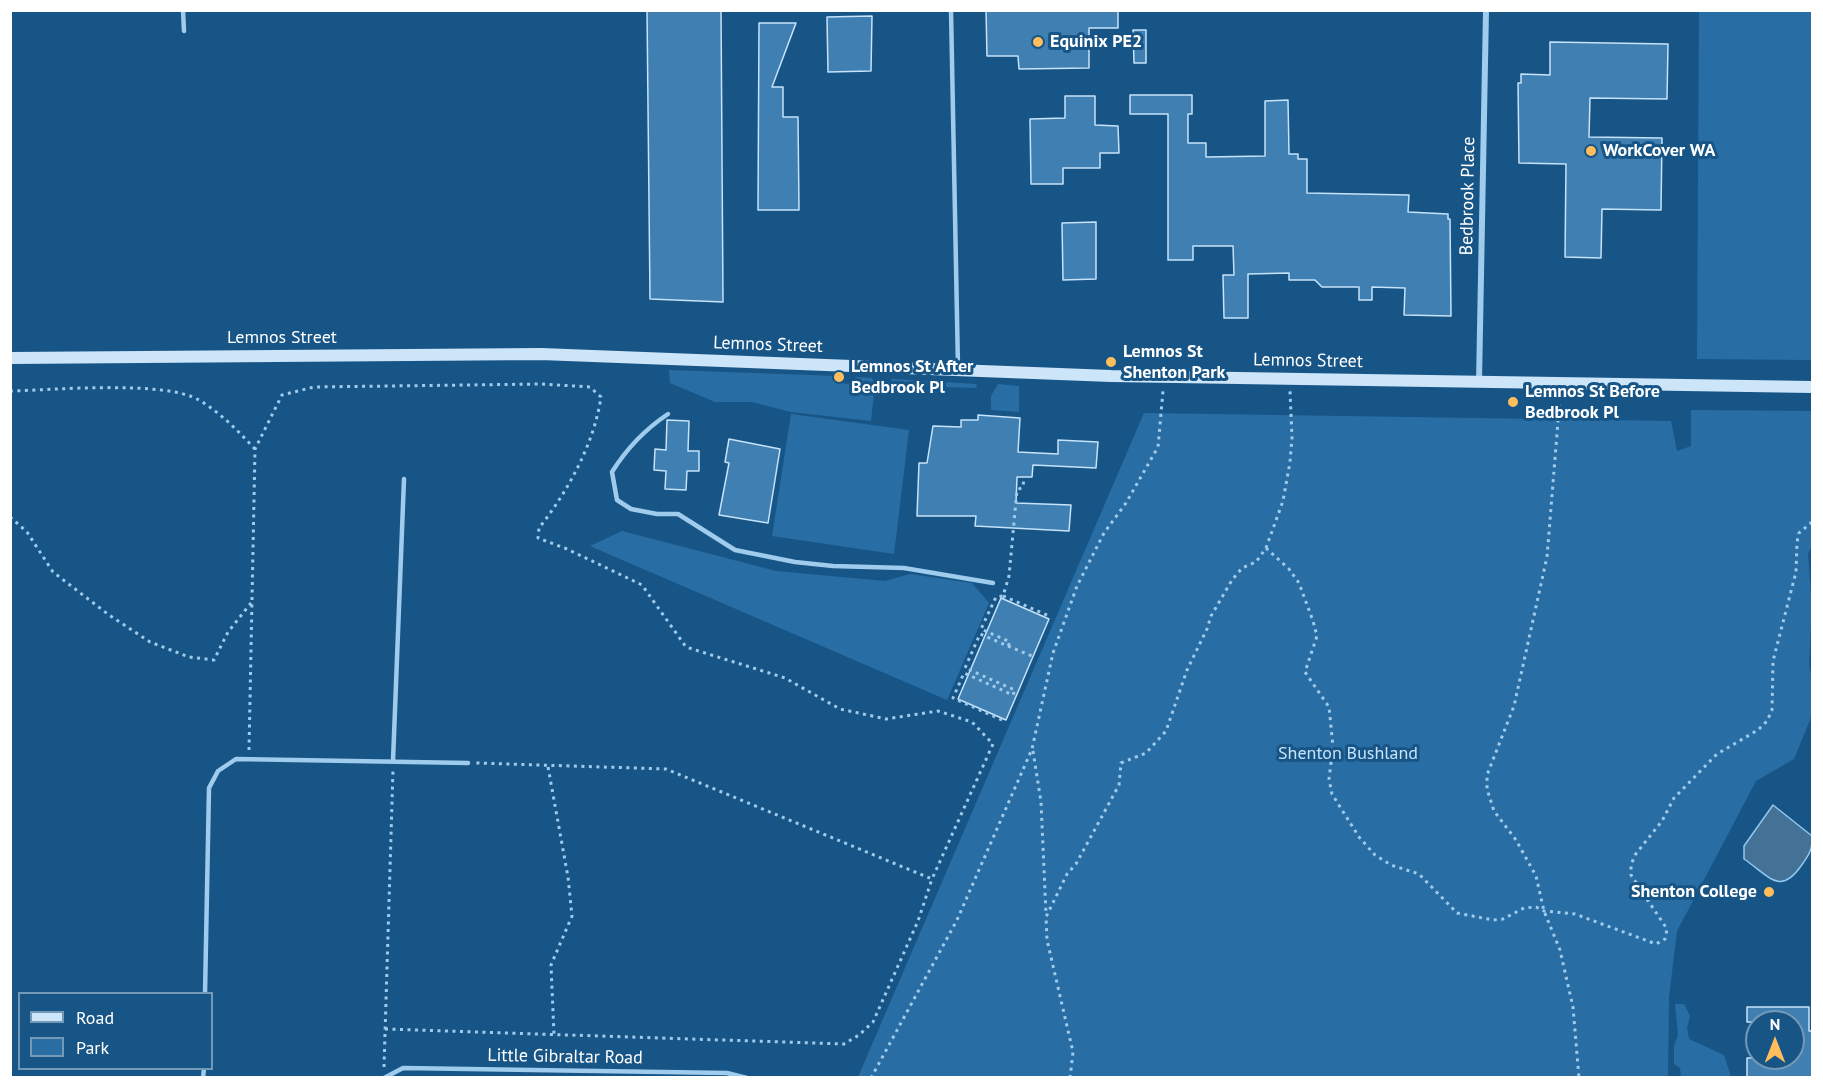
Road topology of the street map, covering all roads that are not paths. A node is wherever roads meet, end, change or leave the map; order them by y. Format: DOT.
graph roads {
  1 [pos="183,10"];
  2 [pos="951,10"];
  3 [pos="1486,10"];
  4 [pos="184,31"];
  5 [pos="10,358"];
  6 [pos="958,370"];
  7 [pos="1479,382"];
  8 [pos="1812,387"];
  9 [pos="668,414"];
  10 [pos="404,479"];
  11 [pos="993,583"];
  12 [pos="393,762"];
  13 [pos="468,763"];
  14 [pos="205,992"];
  15 [pos="508,1070"];
  16 [pos="598,1075"];
  17 [pos="681,1075"];
  18 [pos="384,1077"];
  19 [pos="508,1077"];
  20 [pos="747,1077"];
  1 -- 4 [label="lane"];
  2 -- 6 [label="lane"];
  3 -- 7 [label="street, Bedbrook Place"];
  5 -- 6 [label="street, Lemnos Street"];
  6 -- 7 [label="street, Lemnos Street"];
  7 -- 8 [label="street, Lemnos Street"];
  9 -- 11 [label="lane"];
  10 -- 12 [label="lane"];
  12 -- 13 [label="lane"];
  12 -- 14 [label="lane"];
  15 -- 16 [label="lane, Little Gibraltar Road"];
  15 -- 18 [label="lane, Little Gibraltar Road"];
  15 -- 19 [label="lane"];
  16 -- 17 [label="lane, Little Gibraltar Road"];
  17 -- 20 [label="lane, Little Gibraltar Road"];
}
